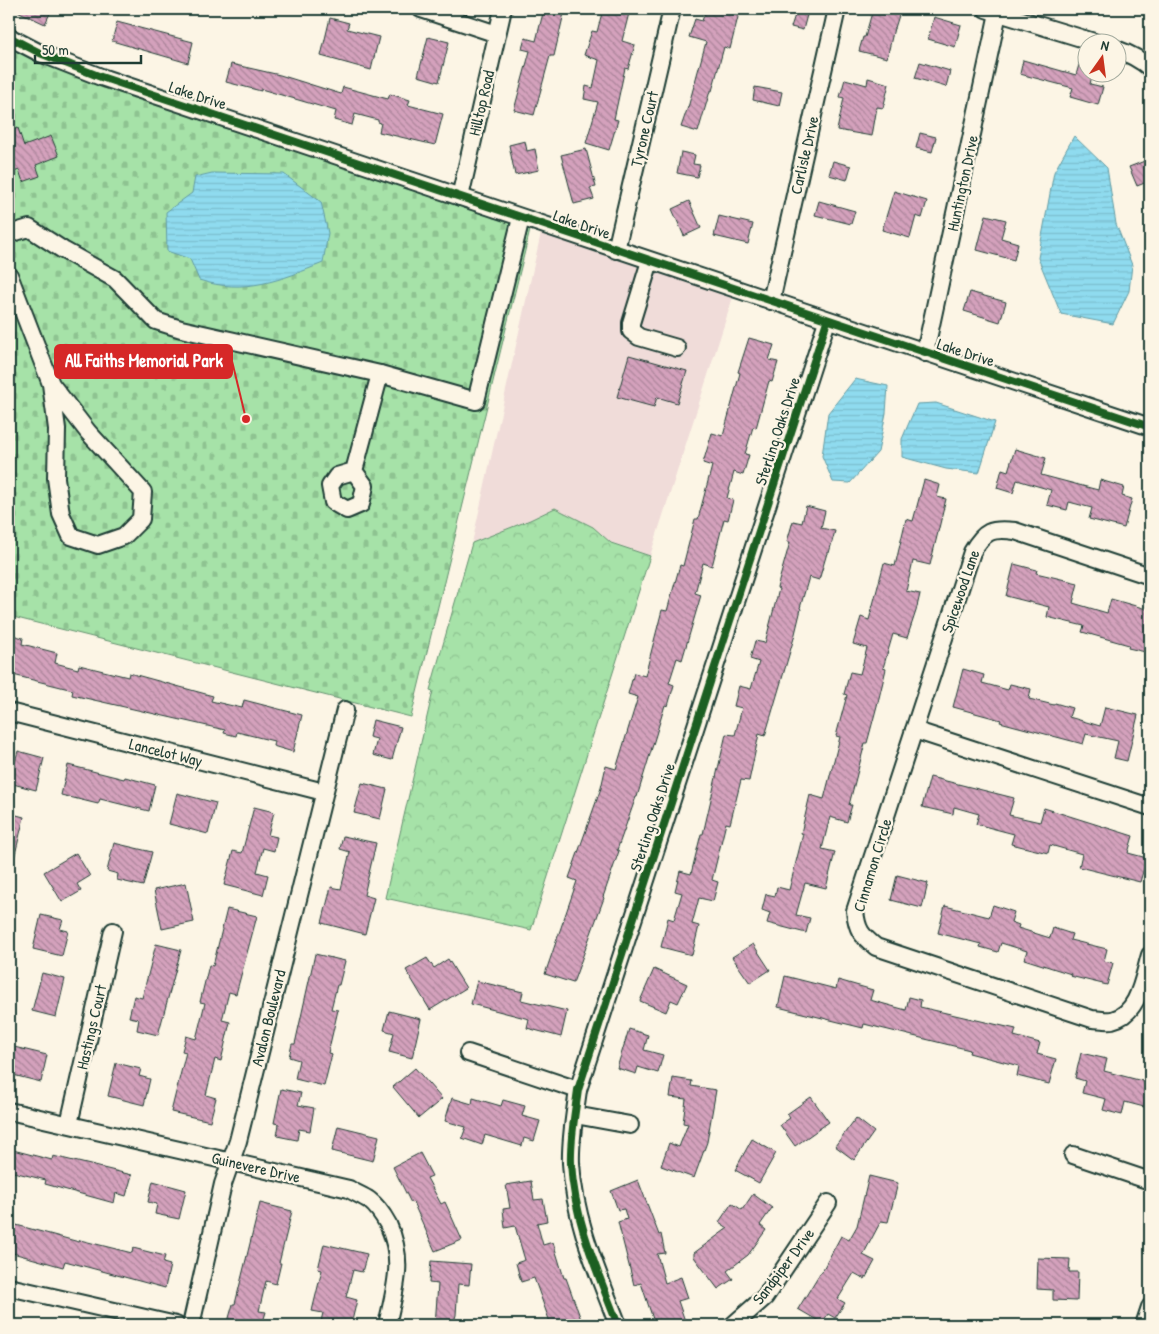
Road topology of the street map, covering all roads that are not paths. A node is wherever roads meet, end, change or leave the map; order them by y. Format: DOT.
graph roads {
  1 [pos="421,9"];
  2 [pos="503,9"];
  3 [pos="672,9"];
  4 [pos="837,9"];
  5 [pos="992,11"];
  6 [pos="497,34"];
  7 [pos="9,37"];
  8 [pos="1076,37"];
  9 [pos="1126,53"];
  10 [pos="1150,68"];
  11 [pos="460,197"];
  12 [pos="521,218"];
  13 [pos="9,234"];
  14 [pos="616,250"];
  15 [pos="650,261"];
  16 [pos="9,276"];
  17 [pos="772,301"];
  18 [pos="827,321"];
  19 [pos="677,348"];
  20 [pos="925,353"];
  21 [pos="380,374"];
  22 [pos="51,384"];
  23 [pos="1150,427"];
  24 [pos="354,471"];
  25 [pos="1150,576"];
  26 [pos="345,710"];
  27 [pos="9,712"];
  28 [pos="914,730"];
  29 [pos="324,792"];
  30 [pos="1150,807"];
  31 [pos="114,931"];
  32 [pos="1150,955"];
  33 [pos="468,1053"];
  34 [pos="578,1090"];
  35 [pos="9,1111"];
  36 [pos="575,1115"];
  37 [pos="69,1124"];
  38 [pos="630,1125"];
  39 [pos="1073,1155"];
  40 [pos="231,1162"];
  41 [pos="1150,1181"];
  42 [pos="828,1203"];
  43 [pos="9,1287"];
  44 [pos="1150,1307"];
  45 [pos="176,1325"];
  46 [pos="192,1325"];
  47 [pos="387,1325"];
  48 [pos="618,1325"];
  49 [pos="733,1325"];
  50 [pos="1144,1325"];
  1 -- 6 [label="street"];
  2 -- 6 [label="street, Hilltop Road"];
  3 -- 14 [label="street, Tyrone Court"];
  4 -- 17 [label="street, Carlisle Drive"];
  5 -- 8 [label="street"];
  5 -- 20 [label="street, Huntington Drive"];
  6 -- 11 [label="street, Hilltop Road"];
  7 -- 11 [label="street, Lake Drive"];
  9 -- 10 [label="street"];
  11 -- 12 [label="street, Lake Drive"];
  12 -- 14 [label="street, Lake Drive"];
  12 -- 21 [label="street"];
  13 -- 21 [label="street"];
  14 -- 15 [label="street, Lake Drive"];
  15 -- 17 [label="street, Lake Drive"];
  15 -- 19 [label="street"];
  16 -- 22 [label="street"];
  17 -- 18 [label="street, Lake Drive"];
  18 -- 20 [label="street, Lake Drive"];
  18 -- 34 [label="street, Sterling Oaks Drive"];
  20 -- 23 [label="street, Lake Drive"];
  21 -- 24 [label="street"];
  22 -- 22 [label="street"];
  25 -- 28 [label="street, Spicewood Lane"];
  26 -- 29 [label="street, Avalon Boulevard"];
  27 -- 29 [label="street, Lancelot Way"];
  28 -- 30 [label="street"];
  28 -- 32 [label="street, Cinnamon Circle"];
  29 -- 40 [label="street, Avalon Boulevard"];
  31 -- 37 [label="street, Hastings Court"];
  33 -- 34 [label="street"];
  34 -- 36 [label="street, Sterling Oaks Drive"];
  35 -- 37 [label="street, Guinevere Drive"];
  36 -- 38 [label="street"];
  36 -- 48 [label="street, Sterling Oaks Drive"];
  37 -- 40 [label="street, Guinevere Drive"];
  39 -- 41 [label="street"];
  40 -- 46 [label="street, Avalon Boulevard"];
  40 -- 47 [label="street, Guinevere Drive"];
  42 -- 49 [label="street, Sandpiper Drive"];
  43 -- 45 [label="street"];
  44 -- 50 [label="street"];
}
